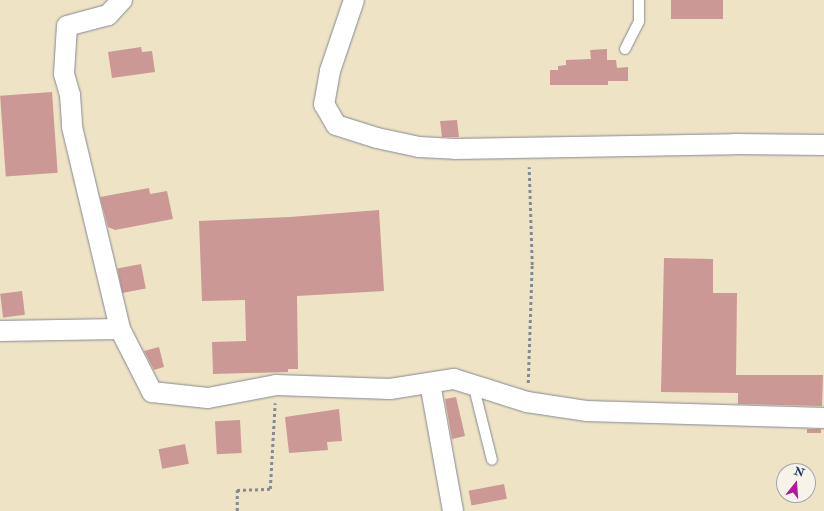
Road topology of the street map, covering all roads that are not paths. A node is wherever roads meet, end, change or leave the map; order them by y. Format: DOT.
graph roads {
  1 [pos="122,0"];
  2 [pos="354,0"];
  3 [pos="639,0"];
  4 [pos="624,49"];
  5 [pos="824,145"];
  6 [pos="120,330"];
  7 [pos="0,331"];
  8 [pos="430,383"];
  9 [pos="473,384"];
  10 [pos="824,418"];
  11 [pos="492,460"];
  12 [pos="453,511"];
  1 -- 6 [label="street"];
  2 -- 5 [label="street"];
  3 -- 4 [label="lane"];
  6 -- 7 [label="street"];
  6 -- 8 [label="street"];
  8 -- 9 [label="street"];
  8 -- 12 [label="street"];
  9 -- 10 [label="street"];
  9 -- 11 [label="lane"];
}
